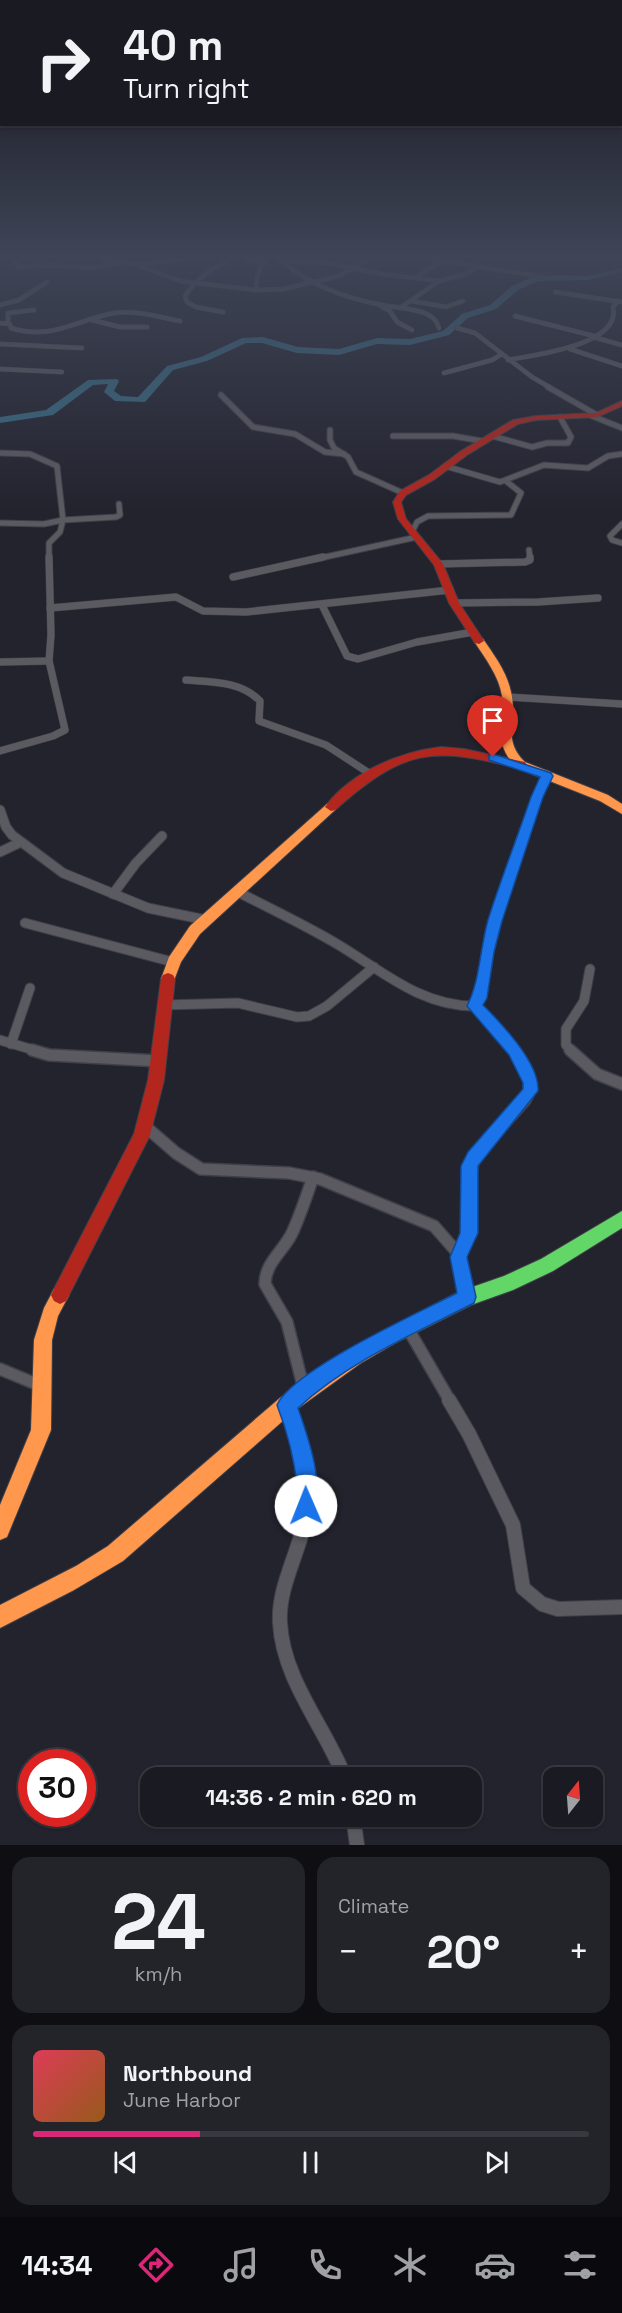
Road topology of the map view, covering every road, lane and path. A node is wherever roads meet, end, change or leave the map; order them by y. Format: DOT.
graph roads {
  1 [pos="45,339"];
  2 [pos="483,339"];
  3 [pos="590,339"];
  4 [pos="601,339"];
  5 [pos="0,345"];
  6 [pos="37,345"];
  7 [pos="622,345"];
  8 [pos="82,348"];
  9 [pos="570,349"];
  10 [pos="502,354"];
  11 [pos="508,360"];
  12 [pos="622,366"];
  13 [pos="0,369"];
  14 [pos="62,372"];
  15 [pos="444,374"];
  16 [pos="221,395"];
  17 [pos="622,403"];
  18 [pos="595,416"];
  19 [pos="560,417"];
  20 [pos="622,428"];
  21 [pos="330,430"];
  22 [pos="393,436"];
  23 [pos="487,438"];
  24 [pos="0,453"];
  25 [pos="344,454"];
  26 [pos="622,454"];
  27 [pos="445,466"];
  28 [pos="506,481"];
  29 [pos="403,493"];
  30 [pos="119,504"];
  31 [pos="63,520"];
  32 [pos="0,523"];
  33 [pos="622,525"];
  34 [pos="415,535"];
  35 [pos="622,543"];
  36 [pos="530,550"];
  37 [pos="438,564"];
  38 [pos="233,577"];
  39 [pos="452,597"];
  40 [pos="598,598"];
  41 [pos="321,605"];
  42 [pos="50,608"];
  43 [pos="473,632"];
  44 [pos="49,661"];
  45 [pos="0,662"];
  46 [pos="186,680"];
  47 [pos="507,697"];
  48 [pos="622,704"];
  49 [pos="0,751"];
  50 [pos="521,765"];
  51 [pos="372,775"];
  52 [pos="547,776"];
  53 [pos="0,810"];
  54 [pos="622,810"];
  55 [pos="162,836"];
  56 [pos="21,842"];
  57 [pos="0,852"];
  58 [pos="238,892"];
  59 [pos="113,894"];
  60 [pos="206,920"];
  61 [pos="25,923"];
  62 [pos="173,962"];
  63 [pos="374,967"];
  64 [pos="590,969"];
  65 [pos="30,988"];
  66 [pos="163,1005"];
  67 [pos="474,1006"];
  68 [pos="5,1042"];
  69 [pos="159,1061"];
  70 [pos="622,1084"];
  71 [pos="146,1127"];
  72 [pos="312,1177"];
  73 [pos="622,1219"];
  74 [pos="459,1257"];
  75 [pos="467,1297"];
  76 [pos="407,1327"];
  77 [pos="0,1369"];
  78 [pos="42,1386"];
  79 [pos="303,1390"];
  80 [pos="287,1405"];
  81 [pos="0,1530"];
  82 [pos="622,1607"];
  83 [pos="0,1617"];
  84 [pos="342,1767"];
  85 [pos="355,1827"];
  86 [pos="357,1845"];
  1 -- 6 [label="street"];
  2 -- 10 [label="street"];
  3 -- 9 [label="street"];
  4 -- 7 [label="street"];
  5 -- 6 [label="street"];
  6 -- 8 [label="street"];
  9 -- 11 [label="street"];
  9 -- 12 [label="street"];
  10 -- 11 [label="street"];
  10 -- 15 [label="street"];
  11 -- 18 [label="street"];
  13 -- 14 [label="street"];
  16 -- 25 [label="street"];
  17 -- 18 [label="street"];
  18 -- 19 [label="street"];
  18 -- 20 [label="street"];
  19 -- 23 [label="street"];
  19 -- 23 [label="street"];
  21 -- 25 [label="street"];
  22 -- 23 [label="street"];
  23 -- 27 [label="street"];
  24 -- 31 [label="street"];
  25 -- 29 [label="street"];
  26 -- 28 [label="street"];
  27 -- 28 [label="street"];
  27 -- 29 [label="street"];
  28 -- 34 [label="street"];
  29 -- 34 [label="street"];
  30 -- 31 [label="street"];
  31 -- 32 [label="street"];
  31 -- 42 [label="street"];
  33 -- 35 [label="street"];
  34 -- 37 [label="street"];
  34 -- 38 [label="street"];
  36 -- 37 [label="street"];
  37 -- 39 [label="street"];
  39 -- 40 [label="street"];
  39 -- 41 [label="street"];
  39 -- 43 [label="street"];
  41 -- 42 [label="street"];
  41 -- 43 [label="street"];
  42 -- 44 [label="street"];
  43 -- 47 [label="street"];
  44 -- 45 [label="street"];
  44 -- 49 [label="street"];
  46 -- 51 [label="street"];
  47 -- 48 [label="street"];
  47 -- 50 [label="street"];
  50 -- 51 [label="street"];
  50 -- 52 [label="street"];
  51 -- 58 [label="street"];
  52 -- 54 [label="street"];
  52 -- 67 [label="street"];
  53 -- 56 [label="street"];
  55 -- 59 [label="street"];
  56 -- 57 [label="street"];
  56 -- 59 [label="street"];
  58 -- 60 [label="street"];
  58 -- 63 [label="street"];
  59 -- 60 [label="street"];
  60 -- 62 [label="street"];
  61 -- 62 [label="street"];
  62 -- 66 [label="street"];
  63 -- 66 [label="street"];
  63 -- 67 [label="street"];
  64 -- 70 [label="street"];
  65 -- 68 [label="street"];
  66 -- 69 [label="street"];
  67 -- 74 [label="street"];
  68 -- 69 [label="street"];
  69 -- 71 [label="street"];
  71 -- 72 [label="street"];
  71 -- 78 [label="street"];
  72 -- 74 [label="street"];
  72 -- 79 [label="street"];
  73 -- 75 [label="street"];
  74 -- 75 [label="street"];
  75 -- 76 [label="street"];
  76 -- 79 [label="street"];
  76 -- 82 [label="street"];
  77 -- 78 [label="street"];
  78 -- 81 [label="street"];
  79 -- 80 [label="street"];
  80 -- 83 [label="street"];
  80 -- 84 [label="street"];
  85 -- 86 [label="street"];
}
